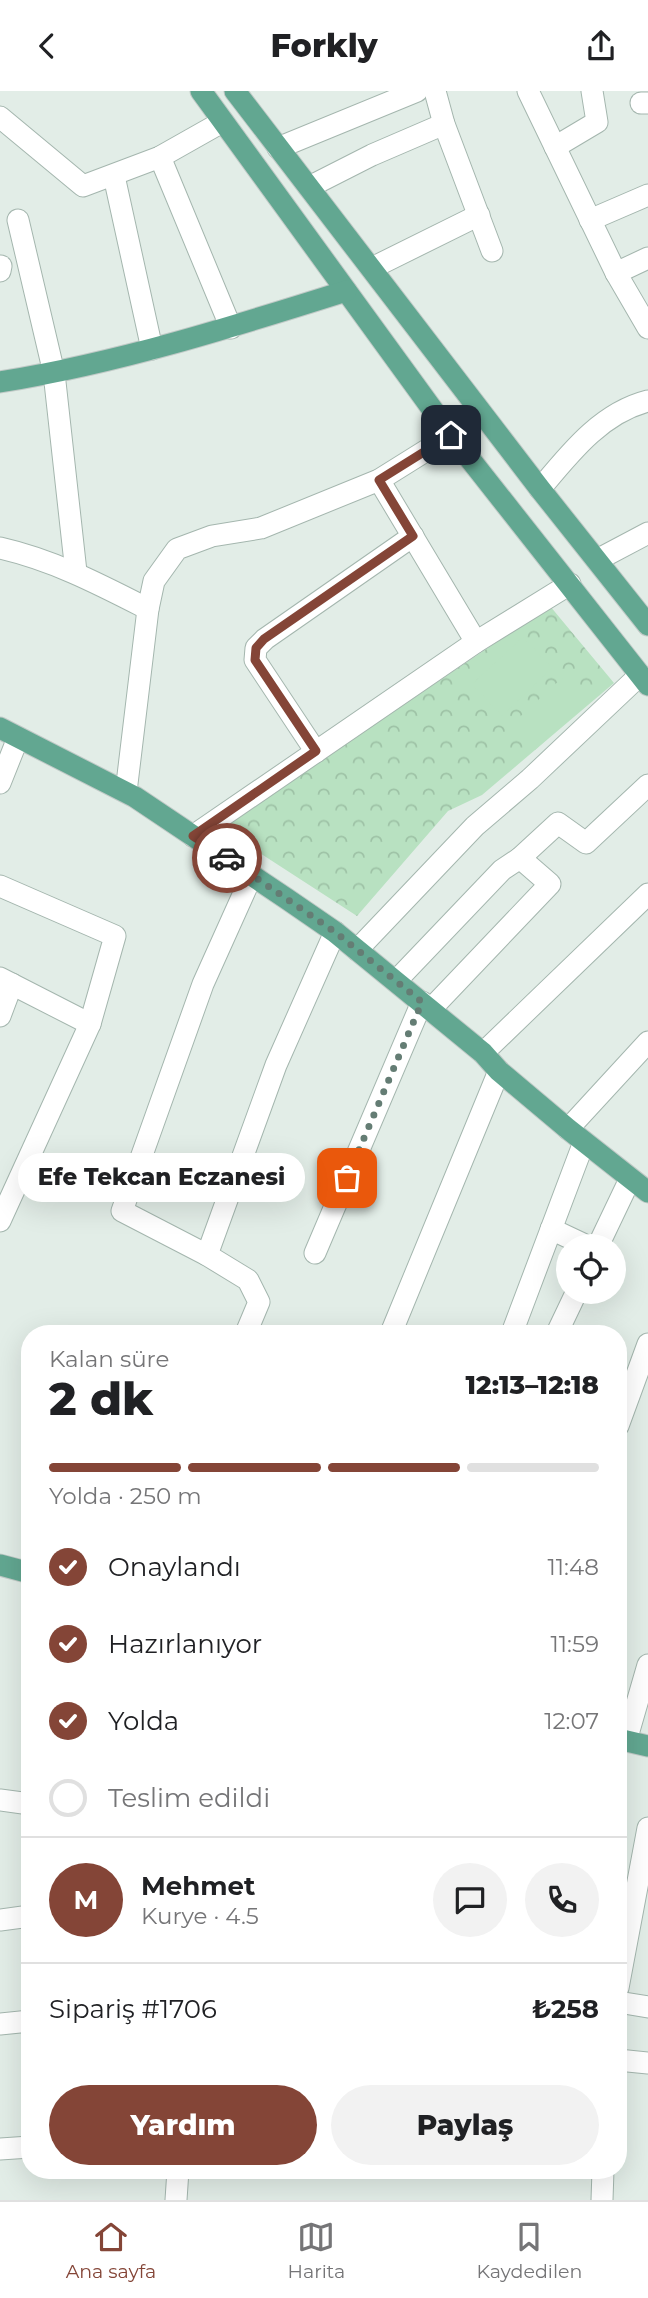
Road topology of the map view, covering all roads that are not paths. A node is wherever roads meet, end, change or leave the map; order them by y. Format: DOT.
graph roads {
  1 [pos="201,91"];
  2 [pos="235,91"];
  3 [pos="432,91"];
  4 [pos="528,91"];
  5 [pos="592,91"];
  6 [pos="0,117"];
  7 [pos="222,122"];
  8 [pos="444,124"];
  9 [pos="555,147"];
  10 [pos="278,148"];
  11 [pos="160,157"];
  12 [pos="114,176"];
  13 [pos="309,187"];
  14 [pos="648,195"];
  15 [pos="479,215"];
  16 [pos="18,220"];
  17 [pos="590,220"];
  18 [pos="492,251"];
  19 [pos="648,258"];
  20 [pos="1,266"];
  21 [pos="372,268"];
  22 [pos="0,271"];
  23 [pos="616,273"];
  24 [pos="346,291"];
  25 [pos="231,328"];
  26 [pos="648,328"];
  27 [pos="152,349"];
  28 [pos="54,373"];
  29 [pos="0,382"];
  30 [pos="648,401"];
  31 [pos="451,435"];
  32 [pos="379,480"];
  33 [pos="540,489"];
  34 [pos="648,533"];
  35 [pos="413,536"];
  36 [pos="0,548"];
  37 [pos="597,560"];
  38 [pos="76,572"];
  39 [pos="570,584"];
  40 [pos="148,609"];
  41 [pos="648,625"];
  42 [pos="476,642"];
  43 [pos="644,680"];
  44 [pos="9,733"];
  45 [pos="316,751"];
  46 [pos="0,783"];
  47 [pos="648,785"];
  48 [pos="126,792"];
  49 [pos="193,836"];
  50 [pos="520,858"];
  51 [pos="252,875"];
  52 [pos="0,886"];
  53 [pos="648,894"];
  54 [pos="335,932"];
  55 [pos="356,950"];
  56 [pos="6,981"];
  57 [pos="396,981"];
  58 [pos="426,1006"];
  59 [pos="0,1016"];
  60 [pos="90,1024"];
  61 [pos="648,1042"];
  62 [pos="482,1053"];
  63 [pos="499,1071"];
  64 [pos="576,1136"];
  65 [pos="8,1183"];
  66 [pos="643,1187"];
  67 [pos="0,1221"];
  68 [pos="551,1229"];
  69 [pos="562,1234"];
  70 [pos="607,1234"];
  71 [pos="315,1253"];
  72 [pos="207,1255"];
  73 [pos="571,1304"];
  74 [pos="249,1325"];
  75 [pos="394,1325"];
  76 [pos="515,1325"];
  77 [pos="561,1325"];
  78 [pos="648,1344"];
  79 [pos="627,1401"];
  80 [pos="0,1565"];
  81 [pos="21,1571"];
  82 [pos="648,1665"];
  83 [pos="627,1726"];
  84 [pos="627,1741"];
  85 [pos="648,1746"];
  86 [pos="0,1800"];
  87 [pos="21,1803"];
  88 [pos="648,1828"];
  89 [pos="627,1902"];
  90 [pos="21,1917"];
  91 [pos="0,1920"];
  92 [pos="627,2004"];
  93 [pos="648,2007"];
  94 [pos="21,2022"];
  95 [pos="0,2024"];
  96 [pos="627,2061"];
  97 [pos="648,2063"];
  98 [pos="21,2148"];
  99 [pos="0,2149"];
  100 [pos="177,2179"];
  101 [pos="603,2179"];
  102 [pos="176,2200"];
  103 [pos="602,2200"];
  1 -- 7 [label="main road"];
  2 -- 10 [label="main road"];
  3 -- 8 [label="street"];
  3 -- 10 [label="street"];
  4 -- 9 [label="street"];
  5 -- 9 [label="street"];
  6 -- 12 [label="street"];
  7 -- 11 [label="street"];
  7 -- 24 [label="main road"];
  8 -- 13 [label="street"];
  8 -- 15 [label="street"];
  9 -- 17 [label="street"];
  10 -- 13 [label="main road"];
  11 -- 12 [label="street"];
  11 -- 25 [label="street"];
  12 -- 27 [label="street"];
  13 -- 21 [label="main road"];
  14 -- 17 [label="street"];
  15 -- 18 [label="street"];
  15 -- 21 [label="street"];
  16 -- 28 [label="street"];
  17 -- 23 [label="street"];
  19 -- 23 [label="street"];
  20 -- 22 [label="street"];
  21 -- 33 [label="main road"];
  23 -- 26 [label="street"];
  24 -- 25 [label="main road"];
  24 -- 31 [label="main road"];
  25 -- 27 [label="main road"];
  27 -- 28 [label="main road"];
  28 -- 29 [label="main road"];
  28 -- 38 [label="street"];
  30 -- 33 [label="street"];
  31 -- 32 [label="street"];
  31 -- 39 [label="main road"];
  32 -- 35 [label="street"];
  32 -- 40 [label="street"];
  33 -- 37 [label="main road"];
  34 -- 37 [label="street"];
  35 -- 42 [label="street"];
  35 -- 45 [label="street"];
  36 -- 38 [label="street"];
  37 -- 41 [label="main road"];
  38 -- 40 [label="street"];
  39 -- 42 [label="street"];
  39 -- 43 [label="main road"];
  40 -- 48 [label="street"];
  42 -- 45 [label="street"];
  43 -- 55 [label="street"];
  44 -- 46 [label="street"];
  44 -- 48 [label="main road"];
  45 -- 49 [label="street"];
  47 -- 50 [label="street"];
  48 -- 49 [label="main road"];
  49 -- 51 [label="main road"];
  50 -- 57 [label="street"];
  50 -- 58 [label="street"];
  51 -- 54 [label="main road"];
  51 -- 72 [label="street"];
  52 -- 60 [label="street"];
  53 -- 62 [label="street"];
  54 -- 55 [label="main road"];
  54 -- 72 [label="street"];
  55 -- 57 [label="main road"];
  56 -- 59 [label="street"];
  56 -- 60 [label="street"];
  57 -- 58 [label="main road"];
  58 -- 62 [label="main road"];
  58 -- 71 [label="street"];
  60 -- 65 [label="street"];
  61 -- 64 [label="street"];
  62 -- 63 [label="main road"];
  63 -- 64 [label="main road"];
  63 -- 75 [label="street"];
  64 -- 66 [label="main road"];
  64 -- 68 [label="street"];
  65 -- 67 [label="street"];
  66 -- 70 [label="street"];
  68 -- 69 [label="street"];
  68 -- 76 [label="street"];
  72 -- 74 [label="street"];
  73 -- 77 [label="street"];
  78 -- 79 [label="street"];
  80 -- 81 [label="main road"];
  82 -- 83 [label="street"];
  84 -- 85 [label="main road"];
  86 -- 87 [label="street"];
  88 -- 89 [label="street"];
  90 -- 91 [label="street"];
  92 -- 93 [label="street"];
  94 -- 95 [label="street"];
  96 -- 97 [label="street"];
  98 -- 99 [label="street"];
  100 -- 102 [label="street"];
  101 -- 103 [label="street"];
}
